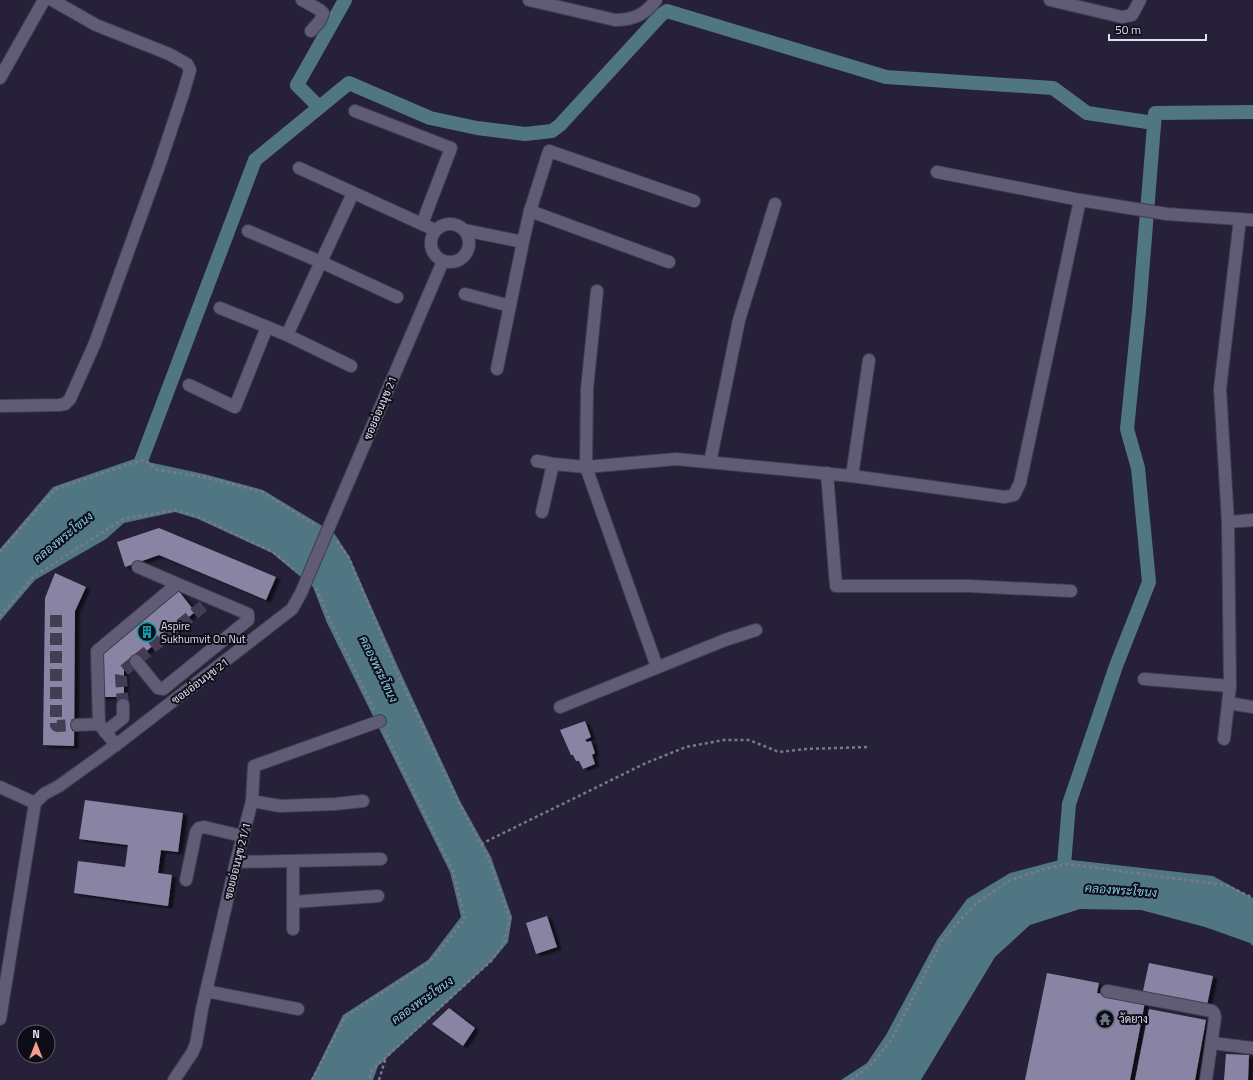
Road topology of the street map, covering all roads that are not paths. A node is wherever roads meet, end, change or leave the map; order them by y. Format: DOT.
graph roads {
  1 [pos="44,0"];
  2 [pos="52,0"];
  3 [pos="302,0"];
  4 [pos="529,0"];
  5 [pos="656,0"];
  6 [pos="1050,0"];
  7 [pos="1140,0"];
  8 [pos="311,31"];
  9 [pos="0,78"];
  10 [pos="355,111"];
  11 [pos="299,168"];
  12 [pos="937,172"];
  13 [pos="353,192"];
  14 [pos="1080,200"];
  15 [pos="694,201"];
  16 [pos="775,204"];
  17 [pos="530,211"];
  18 [pos="1240,219"];
  19 [pos="1253,220"];
  20 [pos="422,224"];
  21 [pos="435,230"];
  22 [pos="464,230"];
  23 [pos="248,231"];
  24 [pos="523,242"];
  25 [pos="443,261"];
  26 [pos="321,262"];
  27 [pos="669,262"];
  28 [pos="597,291"];
  29 [pos="466,294"];
  30 [pos="396,297"];
  31 [pos="510,306"];
  32 [pos="220,308"];
  33 [pos="267,327"];
  34 [pos="287,335"];
  35 [pos="869,360"];
  36 [pos="351,366"];
  37 [pos="497,369"];
  38 [pos="189,385"];
  39 [pos="0,406"];
  40 [pos="537,460"];
  41 [pos="710,462"];
  42 [pos="553,464"];
  43 [pos="586,467"];
  44 [pos="827,473"];
  45 [pos="852,476"];
  46 [pos="542,512"];
  47 [pos="1253,520"];
  48 [pos="1228,522"];
  49 [pos="138,567"];
  50 [pos="176,584"];
  51 [pos="1071,591"];
  52 [pos="756,630"];
  53 [pos="136,661"];
  54 [pos="657,667"];
  55 [pos="1144,679"];
  56 [pos="1230,686"];
  57 [pos="1228,703"];
  58 [pos="122,705"];
  59 [pos="560,707"];
  60 [pos="1253,707"];
  61 [pos="380,721"];
  62 [pos="77,725"];
  63 [pos="102,728"];
  64 [pos="1224,739"];
  65 [pos="116,745"];
  66 [pos="0,787"];
  67 [pos="252,801"];
  68 [pos="363,801"];
  69 [pos="35,803"];
  70 [pos="242,836"];
  71 [pos="381,859"];
  72 [pos="293,861"];
  73 [pos="236,862"];
  74 [pos="186,880"];
  75 [pos="378,896"];
  76 [pos="293,902"];
  77 [pos="293,929"];
  78 [pos="206,991"];
  79 [pos="1107,991"];
  80 [pos="298,1010"];
  81 [pos="0,1019"];
  82 [pos="1212,1043"];
  83 [pos="1253,1048"];
  84 [pos="174,1080"];
  85 [pos="1206,1080"];
  1 -- 9 [label="street"];
  2 -- 39 [label="street"];
  3 -- 8 [label="street"];
  4 -- 5 [label="street"];
  6 -- 7 [label="street"];
  10 -- 20 [label="street"];
  11 -- 13 [label="street"];
  12 -- 14 [label="street"];
  13 -- 20 [label="street"];
  13 -- 26 [label="street"];
  14 -- 18 [label="street"];
  14 -- 45 [label="street"];
  15 -- 17 [label="street"];
  16 -- 41 [label="street"];
  17 -- 24 [label="street"];
  17 -- 27 [label="street"];
  18 -- 19 [label="street"];
  18 -- 48 [label="street"];
  20 -- 21 [label="street"];
  21 -- 22 [label="street"];
  21 -- 25 [label="street"];
  22 -- 24 [label="street"];
  22 -- 25 [label="street"];
  23 -- 26 [label="street"];
  24 -- 31 [label="street"];
  25 -- 65 [label="street, ซอยอ่อนนุช 21, bridge"];
  26 -- 30 [label="street"];
  26 -- 34 [label="street"];
  28 -- 43 [label="street"];
  29 -- 31 [label="street"];
  31 -- 37 [label="street"];
  32 -- 33 [label="street"];
  33 -- 34 [label="street"];
  33 -- 38 [label="street"];
  34 -- 36 [label="street"];
  35 -- 45 [label="street"];
  40 -- 42 [label="street"];
  41 -- 43 [label="street"];
  41 -- 44 [label="street"];
  42 -- 43 [label="street"];
  42 -- 46 [label="street"];
  43 -- 54 [label="street"];
  44 -- 45 [label="street"];
  44 -- 51 [label="street"];
  47 -- 48 [label="street"];
  48 -- 56 [label="street"];
  49 -- 50 [label="street"];
  50 -- 53 [label="street"];
  50 -- 63 [label="street"];
  52 -- 54 [label="street"];
  54 -- 59 [label="street"];
  55 -- 56 [label="street"];
  56 -- 57 [label="street"];
  57 -- 60 [label="street"];
  57 -- 64 [label="street"];
  58 -- 63 [label="street"];
  61 -- 67 [label="street, ซอยอ่อนนุช 21/1"];
  62 -- 63 [label="street"];
  63 -- 65 [label="street"];
  65 -- 69 [label="street, ซอยอ่อนนุช 21"];
  66 -- 69 [label="street"];
  67 -- 68 [label="street"];
  67 -- 70 [label="street, ซอยอ่อนนุช 21/1"];
  69 -- 81 [label="street"];
  70 -- 73 [label="street, ซอยอ่อนนุช 21/1"];
  70 -- 74 [label="street"];
  71 -- 72 [label="street"];
  72 -- 73 [label="street"];
  72 -- 76 [label="street"];
  73 -- 78 [label="street, ซอยอ่อนนุช 21/1"];
  75 -- 76 [label="street"];
  76 -- 77 [label="street"];
  78 -- 80 [label="street"];
  78 -- 84 [label="street, ซอยอ่อนนุช 21/1"];
  79 -- 82 [label="street"];
  82 -- 83 [label="street"];
  82 -- 85 [label="street"];
}
